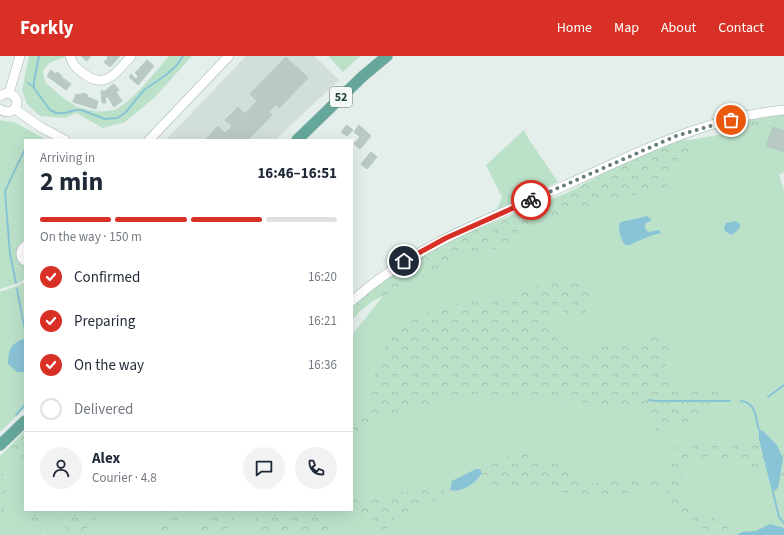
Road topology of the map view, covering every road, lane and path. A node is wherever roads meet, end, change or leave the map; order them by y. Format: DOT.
graph roads {
  1 [pos="20,56"];
  2 [pos="70,56"];
  3 [pos="131,56"];
  4 [pos="229,56"];
  5 [pos="387,56"];
  6 [pos="9,93"];
  7 [pos="0,96"];
  8 [pos="0,109"];
  9 [pos="15,109"];
  10 [pos="784,110"];
  11 [pos="63,139"];
  12 [pos="150,139"];
  13 [pos="298,139"];
  14 [pos="24,247"];
  15 [pos="24,260"];
  16 [pos="353,300"];
  17 [pos="24,422"];
  18 [pos="0,446"];
  1 -- 6 [label="street"];
  2 -- 3 [label="street"];
  4 -- 12 [label="street"];
  5 -- 13 [label="main road, 52"];
  6 -- 7 [label="street"];
  6 -- 9 [label="street"];
  8 -- 9 [label="street"];
  9 -- 11 [label="street"];
  10 -- 16 [label="street"];
  14 -- 15 [label="street"];
  17 -- 18 [label="main road"];
}
